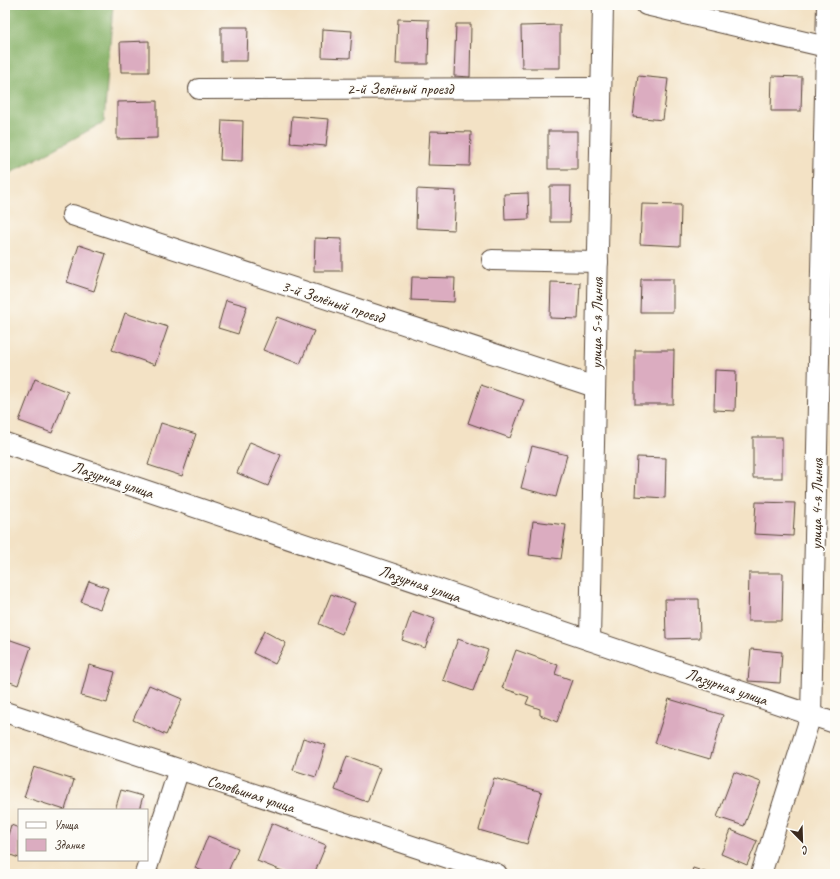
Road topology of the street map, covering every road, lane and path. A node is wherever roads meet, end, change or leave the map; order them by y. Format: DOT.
graph roads {
  1 [pos="603,5"];
  2 [pos="646,5"];
  3 [pos="827,5"];
  4 [pos="830,48"];
  5 [pos="199,88"];
  6 [pos="601,88"];
  7 [pos="72,215"];
  8 [pos="492,260"];
  9 [pos="598,262"];
  10 [pos="595,387"];
  11 [pos="5,443"];
  12 [pos="590,640"];
  13 [pos="5,713"];
  14 [pos="811,715"];
  15 [pos="835,723"];
  16 [pos="179,769"];
  17 [pos="144,874"];
  18 [pos="497,874"];
  19 [pos="761,874"];
  1 -- 6 [label="street, улица 5-я Линия"];
  2 -- 4 [label="street"];
  3 -- 4 [label="street, улица 4-я Линия"];
  4 -- 14 [label="street, улица 4-я Линия"];
  5 -- 6 [label="street, 2-й Зелёный проезд"];
  6 -- 9 [label="street, улица 5-я Линия"];
  7 -- 10 [label="street, 3-й Зелёный проезд"];
  8 -- 9 [label="street"];
  9 -- 10 [label="street, улица 5-я Линия"];
  10 -- 12 [label="street, улица 5-я Линия"];
  11 -- 12 [label="street, Лазурная улица"];
  12 -- 14 [label="street, Лазурная улица"];
  13 -- 16 [label="street, Соловьиная улица"];
  14 -- 15 [label="street, Лазурная улица"];
  14 -- 19 [label="street, улица 4-я Линия"];
  16 -- 17 [label="street"];
  16 -- 18 [label="street, Соловьиная улица"];
}
